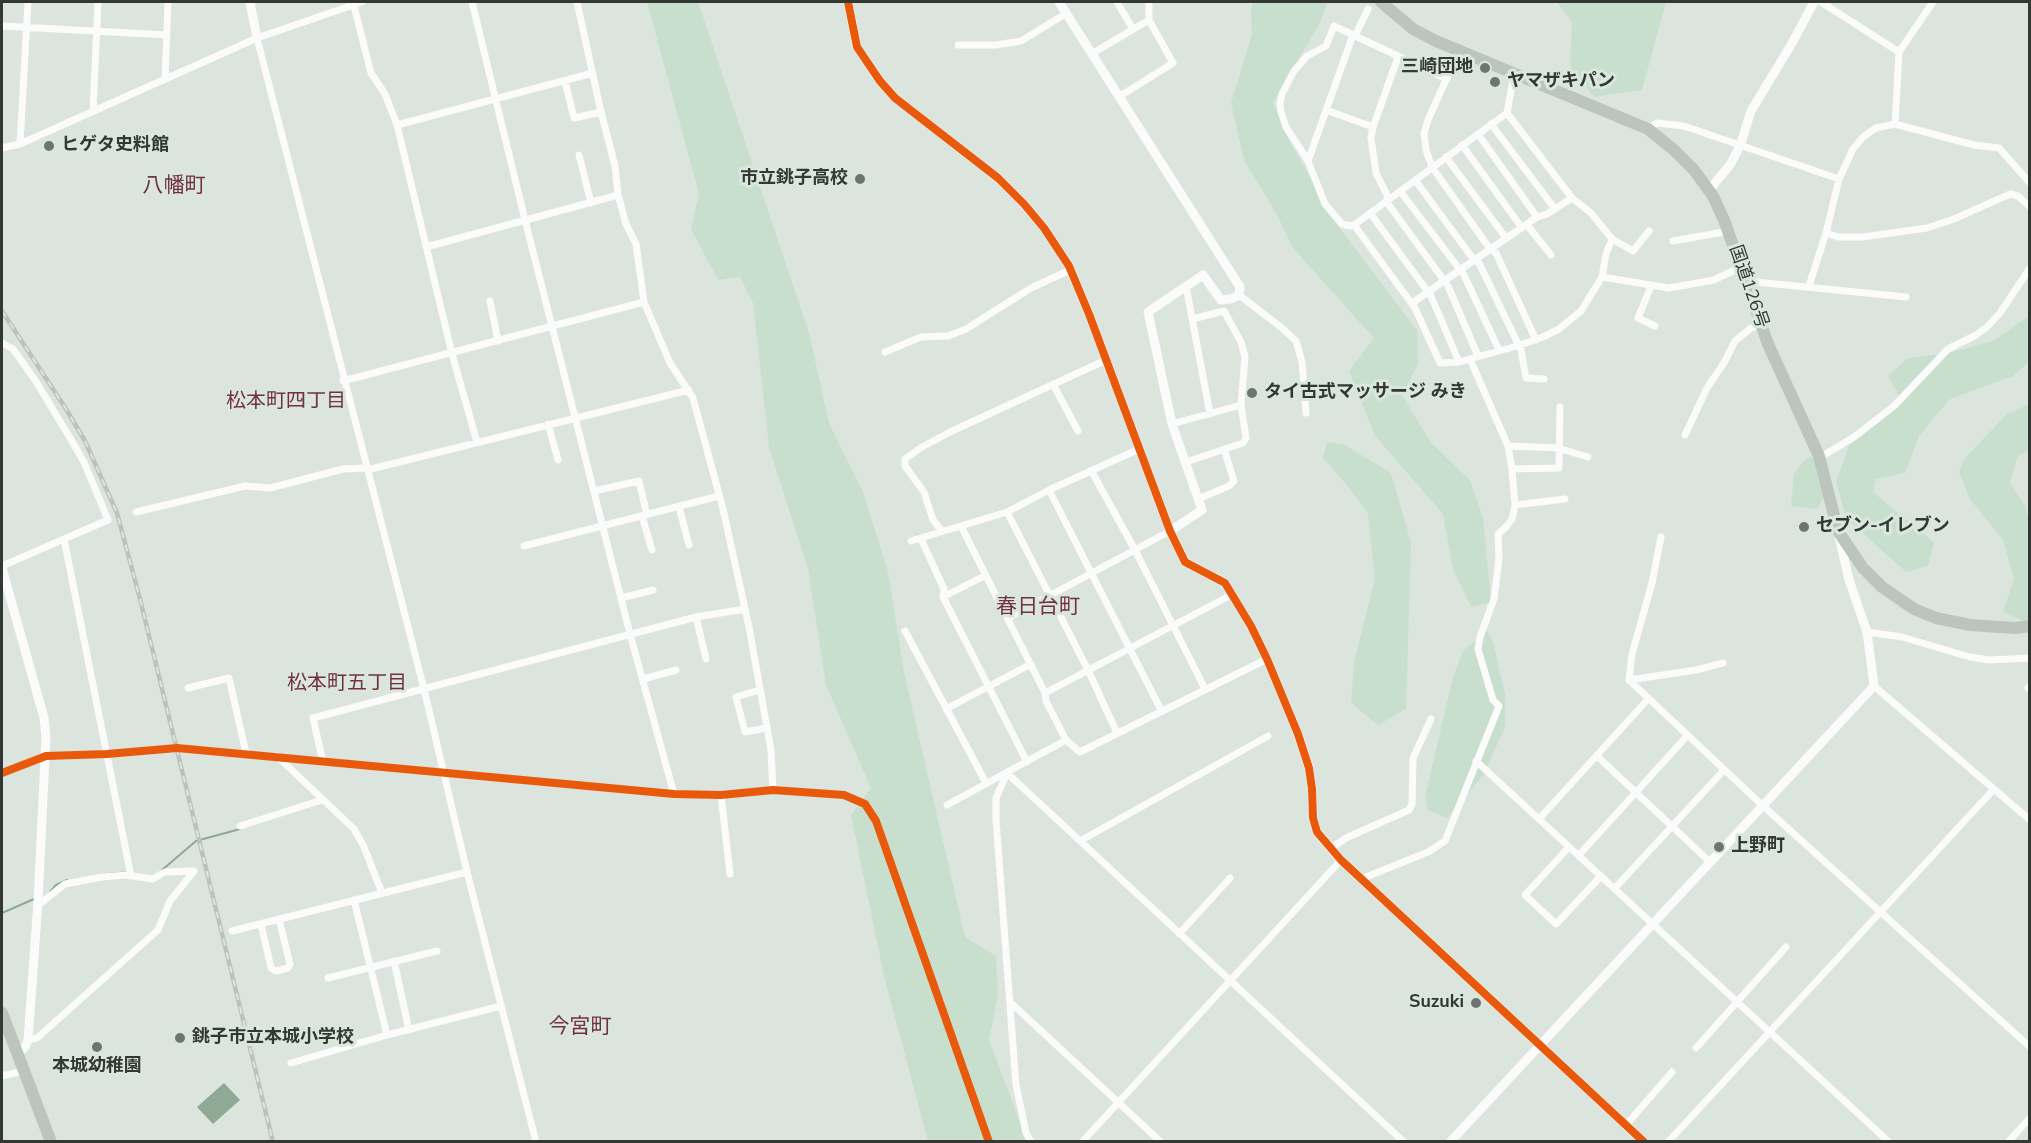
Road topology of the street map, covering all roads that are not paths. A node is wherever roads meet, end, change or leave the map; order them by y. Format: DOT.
graph roads {
  1 [pos="28,2"];
  2 [pos="98,2"];
  3 [pos="168,2"];
  4 [pos="250,2"];
  5 [pos="362,2"];
  6 [pos="472,2"];
  7 [pos="577,2"];
  8 [pos="848,2"];
  9 [pos="1059,2"];
  10 [pos="1117,2"];
  11 [pos="1149,2"];
  12 [pos="1381,2"];
  13 [pos="1814,2"];
  14 [pos="1821,2"];
  15 [pos="1933,2"];
  16 [pos="353,3"];
  17 [pos="1368,9"];
  18 [pos="1067,13"];
  19 [pos="1149,20"];
  20 [pos="2,26"];
  21 [pos="27,27"];
  22 [pos="1133,29"];
  23 [pos="96,31"];
  24 [pos="166,35"];
  25 [pos="1354,35"];
  26 [pos="256,38"];
  27 [pos="958,45"];
  28 [pos="1459,51"];
  29 [pos="1899,52"];
  30 [pos="1093,53"];
  31 [pos="1398,57"];
  32 [pos="593,73"];
  33 [pos="1514,74"];
  34 [pos="165,79"];
  35 [pos="1447,79"];
  36 [pos="565,81"];
  37 [pos="1120,96"];
  38 [pos="496,99"];
  39 [pos="1326,110"];
  40 [pos="93,111"];
  41 [pos="601,112"];
  42 [pos="1507,113"];
  43 [pos="1491,124"];
  44 [pos="1895,124"];
  45 [pos="397,125"];
  46 [pos="1372,127"];
  47 [pos="1648,129"];
  48 [pos="1478,134"];
  49 [pos="20,144"];
  50 [pos="1462,145"];
  51 [pos="1740,146"];
  52 [pos="2,148"];
  53 [pos="579,155"];
  54 [pos="1446,157"];
  55 [pos="1308,161"];
  56 [pos="1431,167"];
  57 [pos="1839,179"];
  58 [pos="1415,180"];
  59 [pos="2030,183"];
  60 [pos="1709,190"];
  61 [pos="1400,191"];
  62 [pos="618,195"];
  63 [pos="1572,198"];
  64 [pos="1387,200"];
  65 [pos="591,202"];
  66 [pos="2030,207"];
  67 [pos="1555,209"];
  68 [pos="1370,213"];
  69 [pos="1537,218"];
  70 [pos="525,220"];
  71 [pos="1353,225"];
  72 [pos="1524,226"];
  73 [pos="1649,231"];
  74 [pos="1729,231"];
  75 [pos="1826,233"];
  76 [pos="1506,238"];
  77 [pos="1612,239"];
  78 [pos="1673,241"];
  79 [pos="426,247"];
  80 [pos="1490,249"];
  81 [pos="1551,255"];
  82 [pos="1474,260"];
  83 [pos="1742,266"];
  84 [pos="2030,268"];
  85 [pos="1459,269"];
  86 [pos="1070,270"];
  87 [pos="1602,277"];
  88 [pos="1746,280"];
  89 [pos="1442,281"];
  90 [pos="1186,286"];
  91 [pos="1652,286"];
  92 [pos="1809,286"];
  93 [pos="1427,292"];
  94 [pos="1239,294"];
  95 [pos="1906,297"];
  96 [pos="490,301"];
  97 [pos="644,302"];
  98 [pos="1412,303"];
  99 [pos="1192,319"];
  100 [pos="1761,325"];
  101 [pos="553,326"];
  102 [pos="1655,326"];
  103 [pos="1536,340"];
  104 [pos="498,341"];
  105 [pos="2,343"];
  106 [pos="1517,346"];
  107 [pos="1499,350"];
  108 [pos="885,352"];
  109 [pos="452,354"];
  110 [pos="1478,356"];
  111 [pos="1470,359"];
  112 [pos="1106,360"];
  113 [pos="1459,362"];
  114 [pos="1544,378"];
  115 [pos="343,381"];
  116 [pos="1053,384"];
  117 [pos="689,390"];
  118 [pos="1241,405"];
  119 [pos="1560,407"];
  120 [pos="1306,413"];
  121 [pos="1210,414"];
  122 [pos="576,418"];
  123 [pos="548,424"];
  124 [pos="1172,424"];
  125 [pos="1078,431"];
  126 [pos="1685,435"];
  127 [pos="477,442"];
  128 [pos="1508,446"];
  129 [pos="1558,448"];
  130 [pos="1139,449"];
  131 [pos="1224,449"];
  132 [pos="1588,457"];
  133 [pos="1819,458"];
  134 [pos="558,460"];
  135 [pos="1186,462"];
  136 [pos="367,469"];
  137 [pos="1512,469"];
  138 [pos="1092,472"];
  139 [pos="1049,490"];
  140 [pos="594,491"];
  141 [pos="719,496"];
  142 [pos="1198,499"];
  143 [pos="1565,499"];
  144 [pos="1515,505"];
  145 [pos="679,507"];
  146 [pos="135,512"];
  147 [pos="1006,512"];
  148 [pos="645,516"];
  149 [pos="603,526"];
  150 [pos="961,526"];
  151 [pos="942,531"];
  152 [pos="1170,531"];
  153 [pos="1838,531"];
  154 [pos="1661,537"];
  155 [pos="64,539"];
  156 [pos="921,539"];
  157 [pos="911,541"];
  158 [pos="689,545"];
  159 [pos="524,546"];
  160 [pos="652,550"];
  161 [pos="1135,550"];
  162 [pos="2,567"];
  163 [pos="1091,573"];
  164 [pos="986,575"];
  165 [pos="653,590"];
  166 [pos="1233,594"];
  167 [pos="1050,595"];
  168 [pos="943,597"];
  169 [pos="621,598"];
  170 [pos="745,609"];
  171 [pos="696,617"];
  172 [pos="1008,618"];
  173 [pos="1173,626"];
  174 [pos="2030,626"];
  175 [pos="905,631"];
  176 [pos="1867,632"];
  177 [pos="630,634"];
  178 [pos="1129,649"];
  179 [pos="2030,658"];
  180 [pos="706,659"];
  181 [pos="1267,659"];
  182 [pos="1723,663"];
  183 [pos="1031,664"];
  184 [pos="676,670"];
  185 [pos="1088,670"];
  186 [pos="643,679"];
  187 [pos="1629,680"];
  188 [pos="989,686"];
  189 [pos="1874,686"];
  190 [pos="188,688"];
  191 [pos="424,689"];
  192 [pos="1205,689"];
  193 [pos="759,690"];
  194 [pos="1045,693"];
  195 [pos="1648,699"];
  196 [pos="946,708"];
  197 [pos="1161,710"];
  198 [pos="1431,719"];
  199 [pos="766,728"];
  200 [pos="1117,733"];
  201 [pos="1688,735"];
  202 [pos="1268,736"];
  203 [pos="1066,740"];
  204 [pos="246,753"];
  205 [pos="107,754"];
  206 [pos="46,756"];
  207 [pos="277,756"];
  208 [pos="1597,756"];
  209 [pos="1476,761"];
  210 [pos="323,762"];
  211 [pos="1027,762"];
  212 [pos="1724,770"];
  213 [pos="1007,772"];
  214 [pos="2,773"];
  215 [pos="444,773"];
  216 [pos="986,783"];
  217 [pos="1994,789"];
  218 [pos="773,790"];
  219 [pos="1635,792"];
  220 [pos="674,794"];
  221 [pos="721,795"];
  222 [pos="322,800"];
  223 [pos="947,805"];
  224 [pos="1762,805"];
  225 [pos="1539,819"];
  226 [pos="2030,820"];
  227 [pos="240,826"];
  228 [pos="1672,826"];
  229 [pos="1080,841"];
  230 [pos="1569,847"];
  231 [pos="1330,849"];
  232 [pos="1579,855"];
  233 [pos="1341,860"];
  234 [pos="1710,862"];
  235 [pos="467,872"];
  236 [pos="730,874"];
  237 [pos="131,876"];
  238 [pos="1601,876"];
  239 [pos="1230,878"];
  240 [pos="1361,879"];
  241 [pos="1614,888"];
  242 [pos="382,893"];
  243 [pos="38,900"];
  244 [pos="354,900"];
  245 [pos="1881,912"];
  246 [pos="279,919"];
  247 [pos="261,924"];
  248 [pos="1654,924"];
  249 [pos="232,931"];
  250 [pos="1179,934"];
  251 [pos="1786,947"];
  252 [pos="437,951"];
  253 [pos="394,962"];
  254 [pos="370,967"];
  255 [pos="328,978"];
  256 [pos="1230,981"];
  257 [pos="1010,1002"];
  258 [pos="1737,1002"];
  259 [pos="501,1006"];
  260 [pos="2,1013"];
  261 [pos="409,1030"];
  262 [pos="1770,1033"];
  263 [pos="387,1035"];
  264 [pos="28,1040"];
  265 [pos="1539,1044"];
  266 [pos="2030,1047"];
  267 [pos="1696,1048"];
  268 [pos="17,1054"];
  269 [pos="291,1063"];
  270 [pos="24,1071"];
  271 [pos="1672,1072"];
  272 [pos="2,1076"];
  273 [pos="1119,1102"];
  274 [pos="2030,1118"];
  275 [pos="1626,1125"];
  276 [pos="51,1142"];
  277 [pos="536,1142"];
  278 [pos="989,1142"];
  279 [pos="1031,1142"];
  280 [pos="1082,1142"];
  281 [pos="1161,1142"];
  282 [pos="1404,1142"];
  283 [pos="1450,1142"];
  284 [pos="1644,1142"];
  285 [pos="1668,1142"];
  286 [pos="1889,1142"];
  287 [pos="2008,1142"];
  1 -- 21 [label="street"];
  2 -- 23 [label="street"];
  3 -- 24 [label="street"];
  4 -- 26 [label="street"];
  5 -- 16 [label="street"];
  6 -- 38 [label="street"];
  7 -- 32 [label="street"];
  8 -- 86 [label="street"];
  9 -- 18 [label="street"];
  10 -- 22 [label="street"];
  11 -- 19 [label="street"];
  12 -- 28 [label="highway, 国道126号"];
  13 -- 51 [label="street"];
  14 -- 29 [label="street"];
  15 -- 29 [label="street"];
  16 -- 26 [label="street"];
  16 -- 45 [label="street"];
  17 -- 25 [label="street"];
  18 -- 27 [label="street"];
  18 -- 30 [label="street"];
  19 -- 22 [label="street"];
  19 -- 37 [label="street"];
  20 -- 21 [label="street"];
  21 -- 23 [label="street"];
  21 -- 49 [label="street"];
  22 -- 30 [label="street"];
  23 -- 24 [label="street"];
  23 -- 40 [label="street"];
  24 -- 34 [label="street"];
  25 -- 31 [label="street"];
  25 -- 39 [label="street"];
  25 -- 55 [label="street"];
  26 -- 34 [label="street"];
  26 -- 115 [label="street"];
  28 -- 33 [label="highway, 国道126号"];
  28 -- 35 [label="street"];
  29 -- 44 [label="street"];
  30 -- 37 [label="street"];
  31 -- 35 [label="street"];
  31 -- 46 [label="street"];
  32 -- 36 [label="street"];
  32 -- 41 [label="street"];
  33 -- 42 [label="street"];
  33 -- 47 [label="highway, 国道126号"];
  34 -- 40 [label="street"];
  35 -- 56 [label="street"];
  36 -- 38 [label="street"];
  36 -- 41 [label="street"];
  37 -- 94 [label="street"];
  38 -- 45 [label="street"];
  38 -- 70 [label="street"];
  39 -- 46 [label="street"];
  39 -- 55 [label="street"];
  40 -- 49 [label="street"];
  41 -- 62 [label="street"];
  42 -- 43 [label="street"];
  42 -- 63 [label="street"];
  43 -- 48 [label="street"];
  43 -- 67 [label="street"];
  44 -- 57 [label="street"];
  44 -- 59 [label="street"];
  45 -- 79 [label="street"];
  46 -- 64 [label="street"];
  47 -- 51 [label="street"];
  47 -- 60 [label="highway, 国道126号"];
  48 -- 50 [label="street"];
  48 -- 69 [label="street"];
  49 -- 52 [label="street"];
  50 -- 54 [label="street"];
  50 -- 72 [label="street"];
  51 -- 57 [label="street"];
  51 -- 60 [label="street"];
  53 -- 65 [label="street"];
  54 -- 56 [label="street"];
  54 -- 76 [label="street"];
  55 -- 71 [label="street"];
  56 -- 58 [label="street"];
  56 -- 80 [label="street"];
  57 -- 75 [label="street"];
  58 -- 61 [label="street"];
  58 -- 82 [label="street"];
  60 -- 74 [label="highway, 国道126号"];
  61 -- 64 [label="street"];
  61 -- 85 [label="street"];
  62 -- 65 [label="street"];
  62 -- 97 [label="street"];
  63 -- 67 [label="street"];
  63 -- 77 [label="street"];
  64 -- 68 [label="street"];
  64 -- 89 [label="street"];
  65 -- 70 [label="street"];
  66 -- 75 [label="street"];
  67 -- 69 [label="street"];
  68 -- 71 [label="street"];
  68 -- 93 [label="street"];
  69 -- 72 [label="street"];
  70 -- 79 [label="street"];
  70 -- 101 [label="street"];
  71 -- 98 [label="street"];
  72 -- 76 [label="street"];
  72 -- 81 [label="street"];
  73 -- 77 [label="street"];
  74 -- 78 [label="street"];
  74 -- 83 [label="highway, 国道126号"];
  75 -- 92 [label="street"];
  76 -- 80 [label="street"];
  77 -- 87 [label="street"];
  79 -- 109 [label="street"];
  80 -- 82 [label="street"];
  80 -- 103 [label="street"];
  82 -- 85 [label="street"];
  82 -- 106 [label="street"];
  83 -- 88 [label="highway, 国道126号"];
  83 -- 91 [label="street"];
  84 -- 133 [label="street"];
  85 -- 89 [label="street"];
  85 -- 107 [label="street"];
  86 -- 108 [label="street"];
  86 -- 112 [label="street"];
  87 -- 91 [label="street"];
  87 -- 103 [label="street"];
  88 -- 92 [label="street"];
  88 -- 100 [label="highway, 国道126号"];
  89 -- 93 [label="street"];
  89 -- 110 [label="street"];
  90 -- 94 [label="street"];
  90 -- 99 [label="street"];
  90 -- 124 [label="street"];
  91 -- 102 [label="street"];
  92 -- 95 [label="street"];
  93 -- 98 [label="street"];
  93 -- 113 [label="street"];
  94 -- 120 [label="street"];
  96 -- 104 [label="street"];
  97 -- 101 [label="street"];
  97 -- 117 [label="street"];
  98 -- 113 [label="street"];
  99 -- 118 [label="street"];
  99 -- 121 [label="street"];
  100 -- 126 [label="street"];
  100 -- 133 [label="highway, 国道126号"];
  101 -- 104 [label="street"];
  101 -- 122 [label="street"];
  103 -- 106 [label="street"];
  104 -- 109 [label="street"];
  105 -- 155 [label="street"];
  106 -- 107 [label="street"];
  106 -- 114 [label="street"];
  107 -- 110 [label="street"];
  109 -- 115 [label="street"];
  109 -- 127 [label="street"];
  110 -- 111 [label="street"];
  111 -- 113 [label="street"];
  111 -- 128 [label="street"];
  112 -- 116 [label="street"];
  112 -- 130 [label="street"];
  115 -- 136 [label="street"];
  116 -- 125 [label="street"];
  116 -- 151 [label="street"];
  117 -- 122 [label="street"];
  117 -- 141 [label="street"];
  118 -- 121 [label="street"];
  118 -- 131 [label="street"];
  119 -- 129 [label="street"];
  121 -- 124 [label="street"];
  122 -- 123 [label="street"];
  122 -- 140 [label="street"];
  123 -- 127 [label="street"];
  123 -- 134 [label="street"];
  124 -- 135 [label="street"];
  127 -- 136 [label="street"];
  128 -- 129 [label="street"];
  128 -- 137 [label="street"];
  129 -- 132 [label="street"];
  129 -- 137 [label="street"];
  130 -- 138 [label="street"];
  130 -- 152 [label="street"];
  131 -- 135 [label="street"];
  131 -- 142 [label="street"];
  133 -- 153 [label="highway, 国道126号"];
  135 -- 142 [label="street"];
  136 -- 146 [label="street"];
  136 -- 191 [label="street"];
  137 -- 144 [label="street"];
  138 -- 139 [label="street"];
  138 -- 161 [label="street"];
  139 -- 147 [label="street"];
  139 -- 163 [label="street"];
  140 -- 148 [label="street"];
  140 -- 149 [label="street"];
  141 -- 145 [label="street"];
  141 -- 170 [label="street"];
  142 -- 152 [label="street"];
  143 -- 144 [label="street"];
  144 -- 209 [label="street"];
  145 -- 148 [label="street"];
  145 -- 158 [label="street"];
  147 -- 150 [label="street"];
  147 -- 167 [label="street"];
  148 -- 149 [label="street"];
  148 -- 160 [label="street"];
  149 -- 159 [label="street"];
  149 -- 169 [label="street"];
  150 -- 151 [label="street"];
  150 -- 164 [label="street"];
  151 -- 156 [label="street"];
  152 -- 161 [label="street"];
  152 -- 166 [label="street"];
  153 -- 174 [label="highway, 国道126号"];
  153 -- 176 [label="street"];
  154 -- 187 [label="street"];
  155 -- 162 [label="street"];
  155 -- 205 [label="street"];
  156 -- 157 [label="street"];
  156 -- 168 [label="street"];
  161 -- 163 [label="street"];
  161 -- 173 [label="street"];
  162 -- 206 [label="street"];
  163 -- 167 [label="street"];
  163 -- 178 [label="street"];
  164 -- 168 [label="street"];
  164 -- 172 [label="street"];
  165 -- 169 [label="street"];
  166 -- 173 [label="street"];
  166 -- 181 [label="street"];
  167 -- 172 [label="street"];
  167 -- 185 [label="street"];
  168 -- 188 [label="street"];
  169 -- 177 [label="street"];
  170 -- 171 [label="street"];
  170 -- 193 [label="street"];
  171 -- 177 [label="street"];
  171 -- 180 [label="street"];
  172 -- 183 [label="street"];
  173 -- 178 [label="street"];
  173 -- 192 [label="street"];
  175 -- 196 [label="street"];
  176 -- 179 [label="street"];
  176 -- 189 [label="street"];
  177 -- 186 [label="street"];
  177 -- 191 [label="street"];
  178 -- 185 [label="street"];
  178 -- 197 [label="street"];
  181 -- 192 [label="street"];
  181 -- 231 [label="street"];
  182 -- 187 [label="street"];
  183 -- 188 [label="street"];
  183 -- 194 [label="street"];
  184 -- 186 [label="street"];
  185 -- 194 [label="street"];
  185 -- 200 [label="street"];
  186 -- 220 [label="street"];
  187 -- 195 [label="street"];
  188 -- 196 [label="street"];
  188 -- 211 [label="street"];
  189 -- 217 [label="street"];
  189 -- 224 [label="street"];
  190 -- 204 [label="street"];
  191 -- 210 [label="street"];
  191 -- 215 [label="street"];
  192 -- 197 [label="street"];
  193 -- 199 [label="street"];
  193 -- 199 [label="street"];
  194 -- 203 [label="street"];
  195 -- 201 [label="street"];
  195 -- 208 [label="street"];
  196 -- 216 [label="street"];
  197 -- 200 [label="street"];
  198 -- 231 [label="street"];
  199 -- 218 [label="street"];
  200 -- 203 [label="street"];
  201 -- 212 [label="street"];
  201 -- 219 [label="street"];
  202 -- 229 [label="street"];
  203 -- 211 [label="street"];
  204 -- 205 [label="street"];
  204 -- 207 [label="street"];
  205 -- 206 [label="street"];
  205 -- 237 [label="street"];
  206 -- 214 [label="street"];
  206 -- 243 [label="street"];
  207 -- 210 [label="street"];
  207 -- 222 [label="street"];
  208 -- 219 [label="street"];
  208 -- 225 [label="street"];
  209 -- 225 [label="street"];
  209 -- 240 [label="street"];
  210 -- 215 [label="street"];
  211 -- 213 [label="street"];
  212 -- 224 [label="street"];
  212 -- 228 [label="street"];
  213 -- 216 [label="street"];
  213 -- 229 [label="street"];
  213 -- 257 [label="street"];
  215 -- 220 [label="street"];
  215 -- 235 [label="street"];
  216 -- 223 [label="street"];
  217 -- 226 [label="street"];
  217 -- 245 [label="street"];
  218 -- 221 [label="street"];
  218 -- 278 [label="street"];
  219 -- 228 [label="street"];
  219 -- 232 [label="street"];
  220 -- 221 [label="street"];
  221 -- 236 [label="street"];
  222 -- 227 [label="street"];
  222 -- 242 [label="street"];
  224 -- 234 [label="street"];
  224 -- 245 [label="street"];
  225 -- 230 [label="street"];
  228 -- 234 [label="street"];
  228 -- 241 [label="street"];
  229 -- 250 [label="street"];
  230 -- 232 [label="street"];
  230 -- 238 [label="street"];
  231 -- 233 [label="street"];
  232 -- 238 [label="street"];
  233 -- 240 [label="street"];
  233 -- 256 [label="street"];
  234 -- 248 [label="street"];
  235 -- 242 [label="street"];
  235 -- 259 [label="street"];
  237 -- 243 [label="street"];
  237 -- 264 [label="street"];
  238 -- 241 [label="street"];
  239 -- 250 [label="street"];
  240 -- 265 [label="street"];
  241 -- 248 [label="street"];
  242 -- 244 [label="street"];
  243 -- 264 [label="street"];
  244 -- 246 [label="street"];
  244 -- 254 [label="street"];
  245 -- 262 [label="street"];
  245 -- 266 [label="street"];
  246 -- 247 [label="street"];
  246 -- 247 [label="street"];
  247 -- 249 [label="street"];
  248 -- 258 [label="street"];
  248 -- 265 [label="street"];
  250 -- 256 [label="street"];
  251 -- 258 [label="street"];
  252 -- 253 [label="street"];
  253 -- 254 [label="street"];
  253 -- 261 [label="street"];
  254 -- 255 [label="street"];
  254 -- 263 [label="street"];
  256 -- 273 [label="street"];
  256 -- 282 [label="street"];
  257 -- 273 [label="street"];
  257 -- 279 [label="street"];
  258 -- 262 [label="street"];
  258 -- 267 [label="street"];
  259 -- 261 [label="street"];
  259 -- 277 [label="street"];
  260 -- 268 [label="highway"];
  261 -- 263 [label="street"];
  262 -- 285 [label="street"];
  262 -- 286 [label="street"];
  263 -- 269 [label="street"];
  264 -- 268 [label="street"];
  265 -- 275 [label="street"];
  265 -- 283 [label="street"];
  268 -- 270 [label="highway"];
  270 -- 272 [label="street"];
  270 -- 276 [label="highway"];
  271 -- 275 [label="street"];
  273 -- 280 [label="street"];
  273 -- 281 [label="street"];
  274 -- 287 [label="street"];
  275 -- 284 [label="street"];
}
